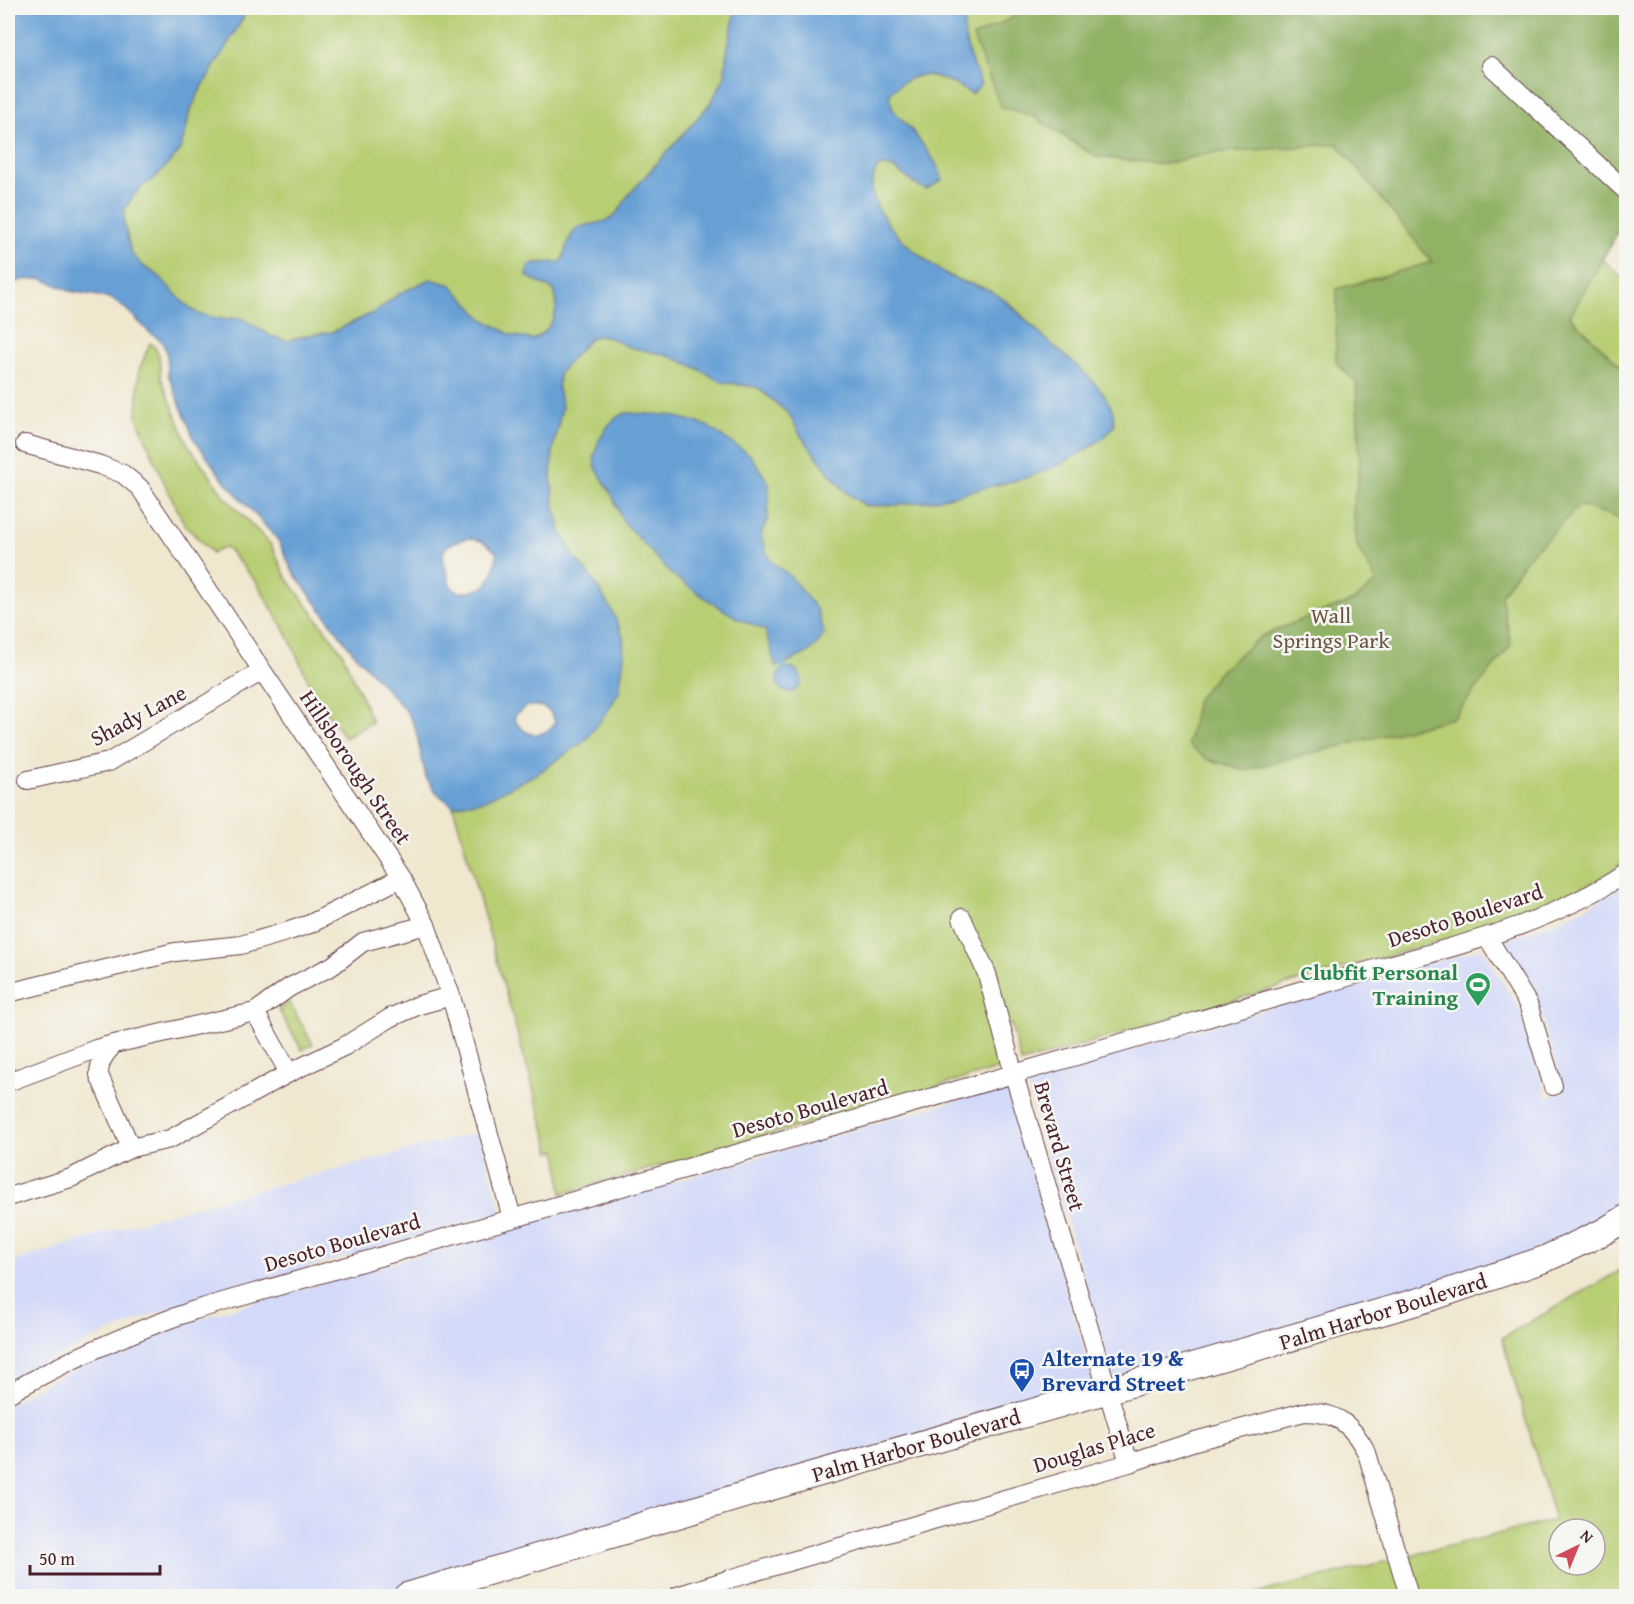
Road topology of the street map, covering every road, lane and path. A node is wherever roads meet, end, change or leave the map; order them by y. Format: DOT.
graph roads {
  1 [pos="1491,66"];
  2 [pos="1626,191"];
  3 [pos="25,444"];
  4 [pos="262,671"];
  5 [pos="28,780"];
  6 [pos="1626,873"];
  7 [pos="401,878"];
  8 [pos="962,918"];
  9 [pos="426,925"];
  10 [pos="1488,938"];
  11 [pos="8,993"];
  12 [pos="451,996"];
  13 [pos="255,1012"];
  14 [pos="114,1044"];
  15 [pos="289,1073"];
  16 [pos="1014,1075"];
  17 [pos="8,1082"];
  18 [pos="1553,1086"];
  19 [pos="131,1148"];
  20 [pos="8,1197"];
  21 [pos="512,1218"];
  22 [pos="1626,1218"];
  23 [pos="1106,1390"];
  24 [pos="8,1394"];
  25 [pos="1129,1463"];
  26 [pos="407,1596"];
  27 [pos="677,1596"];
  28 [pos="1409,1596"];
  1 -- 2 [label="street"];
  3 -- 4 [label="street, Hillsborough Street"];
  4 -- 5 [label="street, Shady Lane"];
  4 -- 7 [label="street, Hillsborough Street"];
  6 -- 10 [label="street, Desoto Boulevard"];
  7 -- 9 [label="street, Hillsborough Street"];
  7 -- 11 [label="street"];
  8 -- 16 [label="street, Brevard Street"];
  9 -- 12 [label="street, Hillsborough Street"];
  9 -- 13 [label="street"];
  10 -- 16 [label="street, Desoto Boulevard"];
  10 -- 18 [label="street"];
  12 -- 15 [label="street"];
  12 -- 21 [label="street, Hillsborough Street"];
  13 -- 14 [label="street"];
  13 -- 15 [label="street"];
  14 -- 17 [label="street"];
  14 -- 19 [label="street"];
  15 -- 19 [label="street"];
  16 -- 21 [label="street, Desoto Boulevard"];
  16 -- 23 [label="street, Brevard Street"];
  19 -- 20 [label="street"];
  21 -- 24 [label="street, Desoto Boulevard"];
  22 -- 23 [label="main road, Palm Harbor Boulevard"];
  23 -- 25 [label="street, Brevard Street"];
  23 -- 26 [label="main road, Palm Harbor Boulevard"];
  25 -- 27 [label="street, Douglas Place"];
  25 -- 28 [label="street, Douglas Place"];
}
